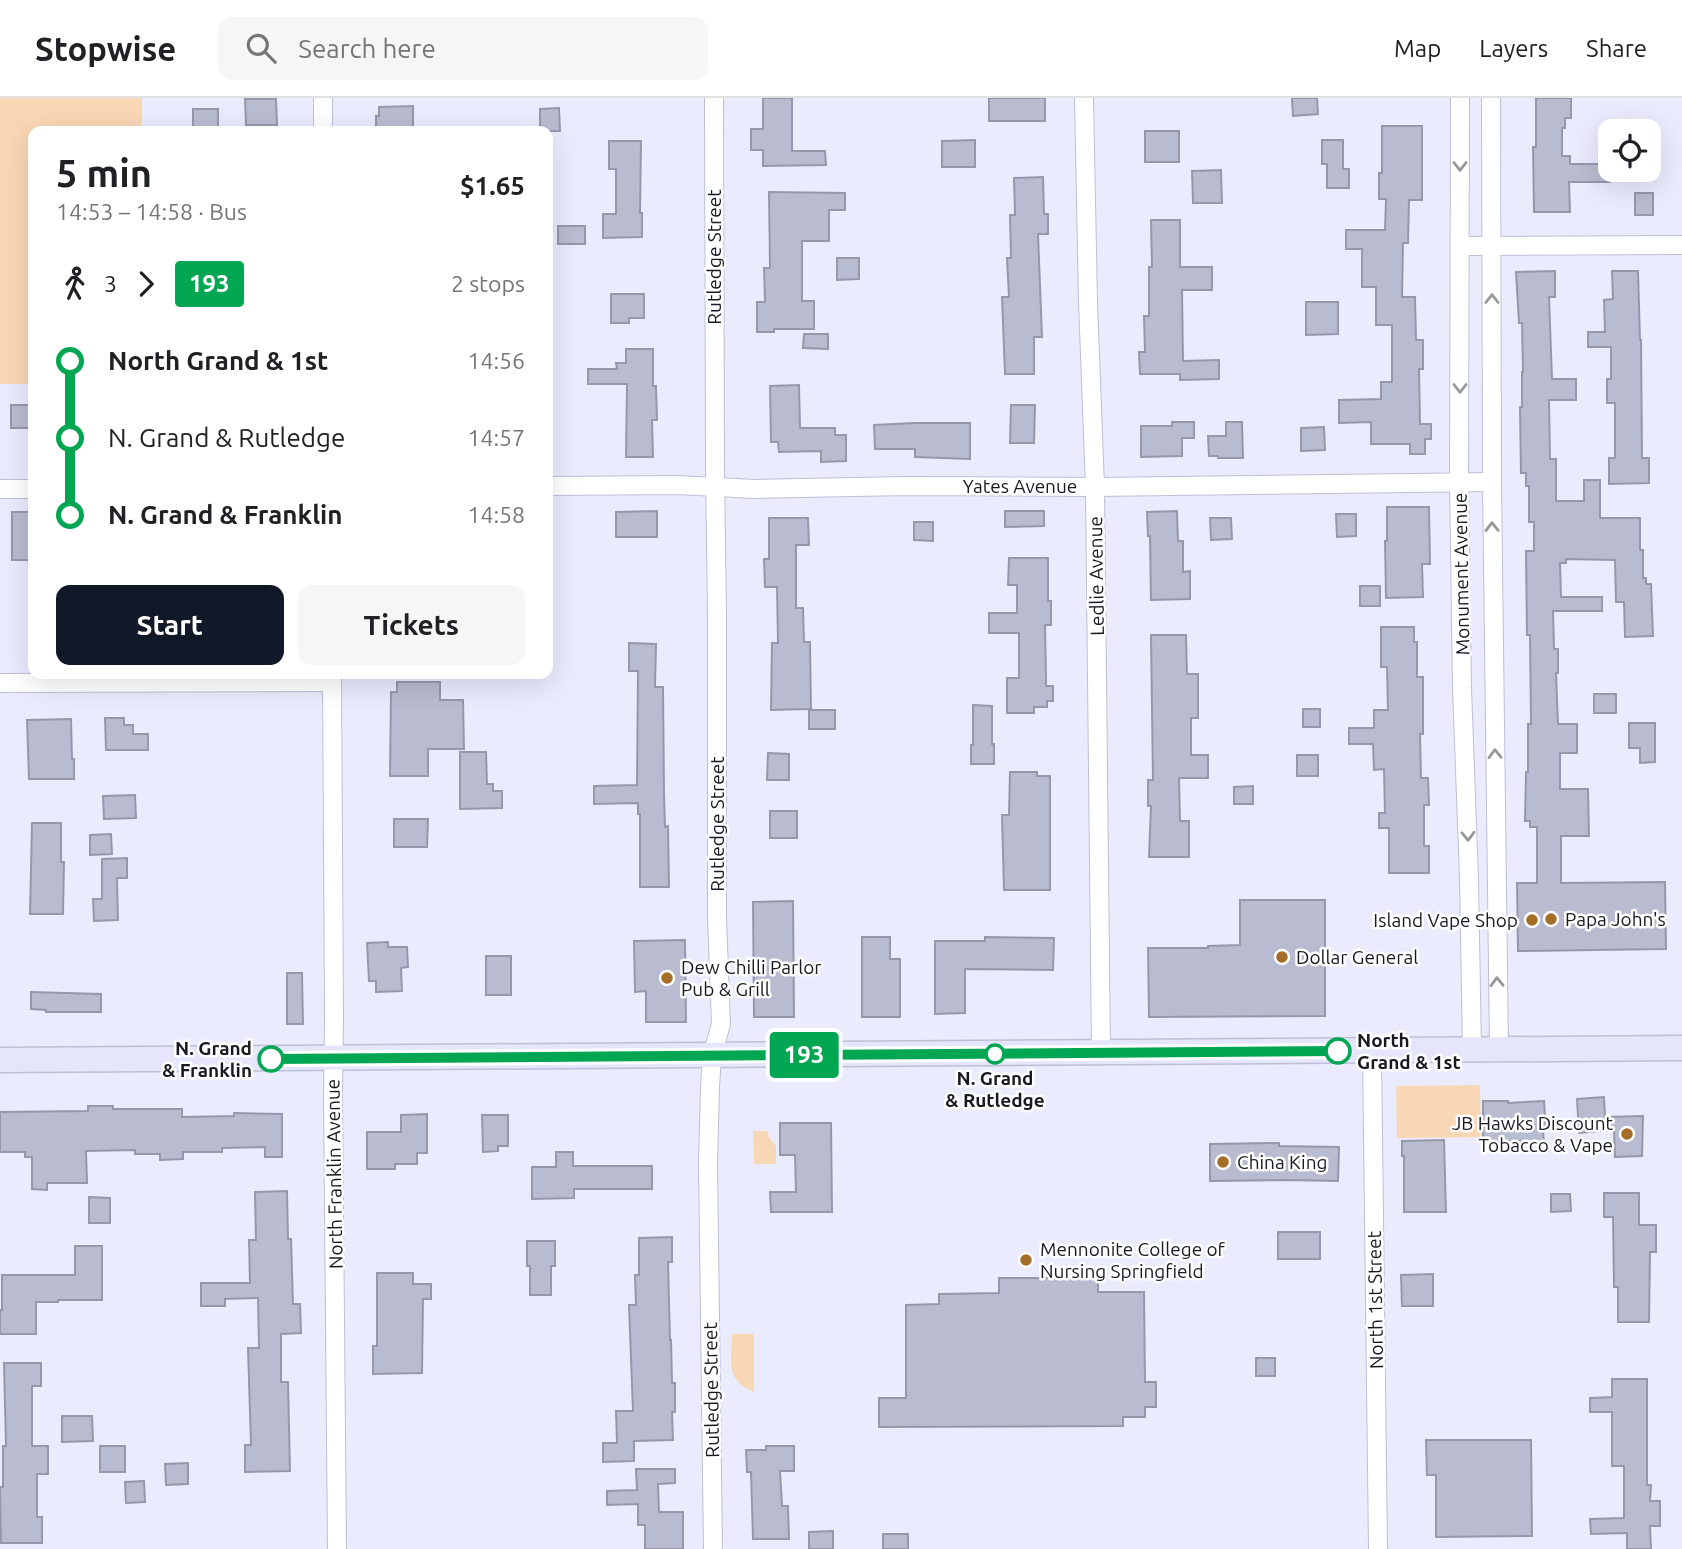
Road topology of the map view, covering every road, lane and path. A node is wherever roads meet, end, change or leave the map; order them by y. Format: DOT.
graph roads {
  1 [pos="323,98"];
  2 [pos="714,98"];
  3 [pos="1084,98"];
  4 [pos="1460,98"];
  5 [pos="1491,98"];
  6 [pos="323,126"];
  7 [pos="1682,245"];
  8 [pos="1460,246"];
  9 [pos="1492,246"];
  10 [pos="1492,482"];
  11 [pos="1459,483"];
  12 [pos="553,486"];
  13 [pos="1095,487"];
  14 [pos="716,488"];
  15 [pos="0,489"];
  16 [pos="28,489"];
  17 [pos="266,679"];
  18 [pos="332,679"];
  19 [pos="0,683"];
  20 [pos="1462,688"];
  21 [pos="1494,688"];
  22 [pos="1682,1048"];
  23 [pos="1499,1050"];
  24 [pos="1372,1051"];
  25 [pos="1472,1051"];
  26 [pos="1101,1053"];
  27 [pos="712,1056"];
  28 [pos="333,1059"];
  29 [pos="0,1060"];
  30 [pos="337,1549"];
  31 [pos="713,1549"];
  32 [pos="1378,1549"];
  1 -- 6 [label="street"];
  2 -- 14 [label="street, Rutledge Street"];
  3 -- 13 [label="street, Ledlie Avenue"];
  4 -- 8 [label="street, Monument Avenue, one-way"];
  5 -- 9 [label="street, Monument Avenue"];
  7 -- 9 [label="street"];
  8 -- 9 [label="street"];
  8 -- 11 [label="street, Monument Avenue, one-way"];
  10 -- 9 [label="street, Monument Avenue, one-way"];
  10 -- 11 [label="street, Yates Avenue"];
  21 -- 10 [label="street, Monument Avenue, one-way"];
  11 -- 13 [label="street, Yates Avenue"];
  11 -- 20 [label="street, Monument Avenue"];
  12 -- 14 [label="street, Yates Avenue"];
  13 -- 14 [label="street, Yates Avenue"];
  13 -- 26 [label="street, Ledlie Avenue"];
  14 -- 27 [label="street, Rutledge Street"];
  15 -- 16 [label="street"];
  17 -- 19 [label="street"];
  18 -- 28 [label="street, North Franklin Avenue"];
  20 -- 21 [label="street"];
  20 -- 25 [label="street, Monument Avenue, one-way"];
  23 -- 21 [label="street, Monument Avenue, one-way"];
  22 -- 23 [label="main road"];
  23 -- 25 [label="main road"];
  24 -- 25 [label="main road"];
  24 -- 26 [label="main road"];
  24 -- 32 [label="street, North 1st Street"];
  26 -- 27 [label="main road"];
  27 -- 28 [label="main road"];
  27 -- 31 [label="street, Rutledge Street"];
  28 -- 29 [label="main road"];
  28 -- 30 [label="street, North Franklin Avenue"];
}
